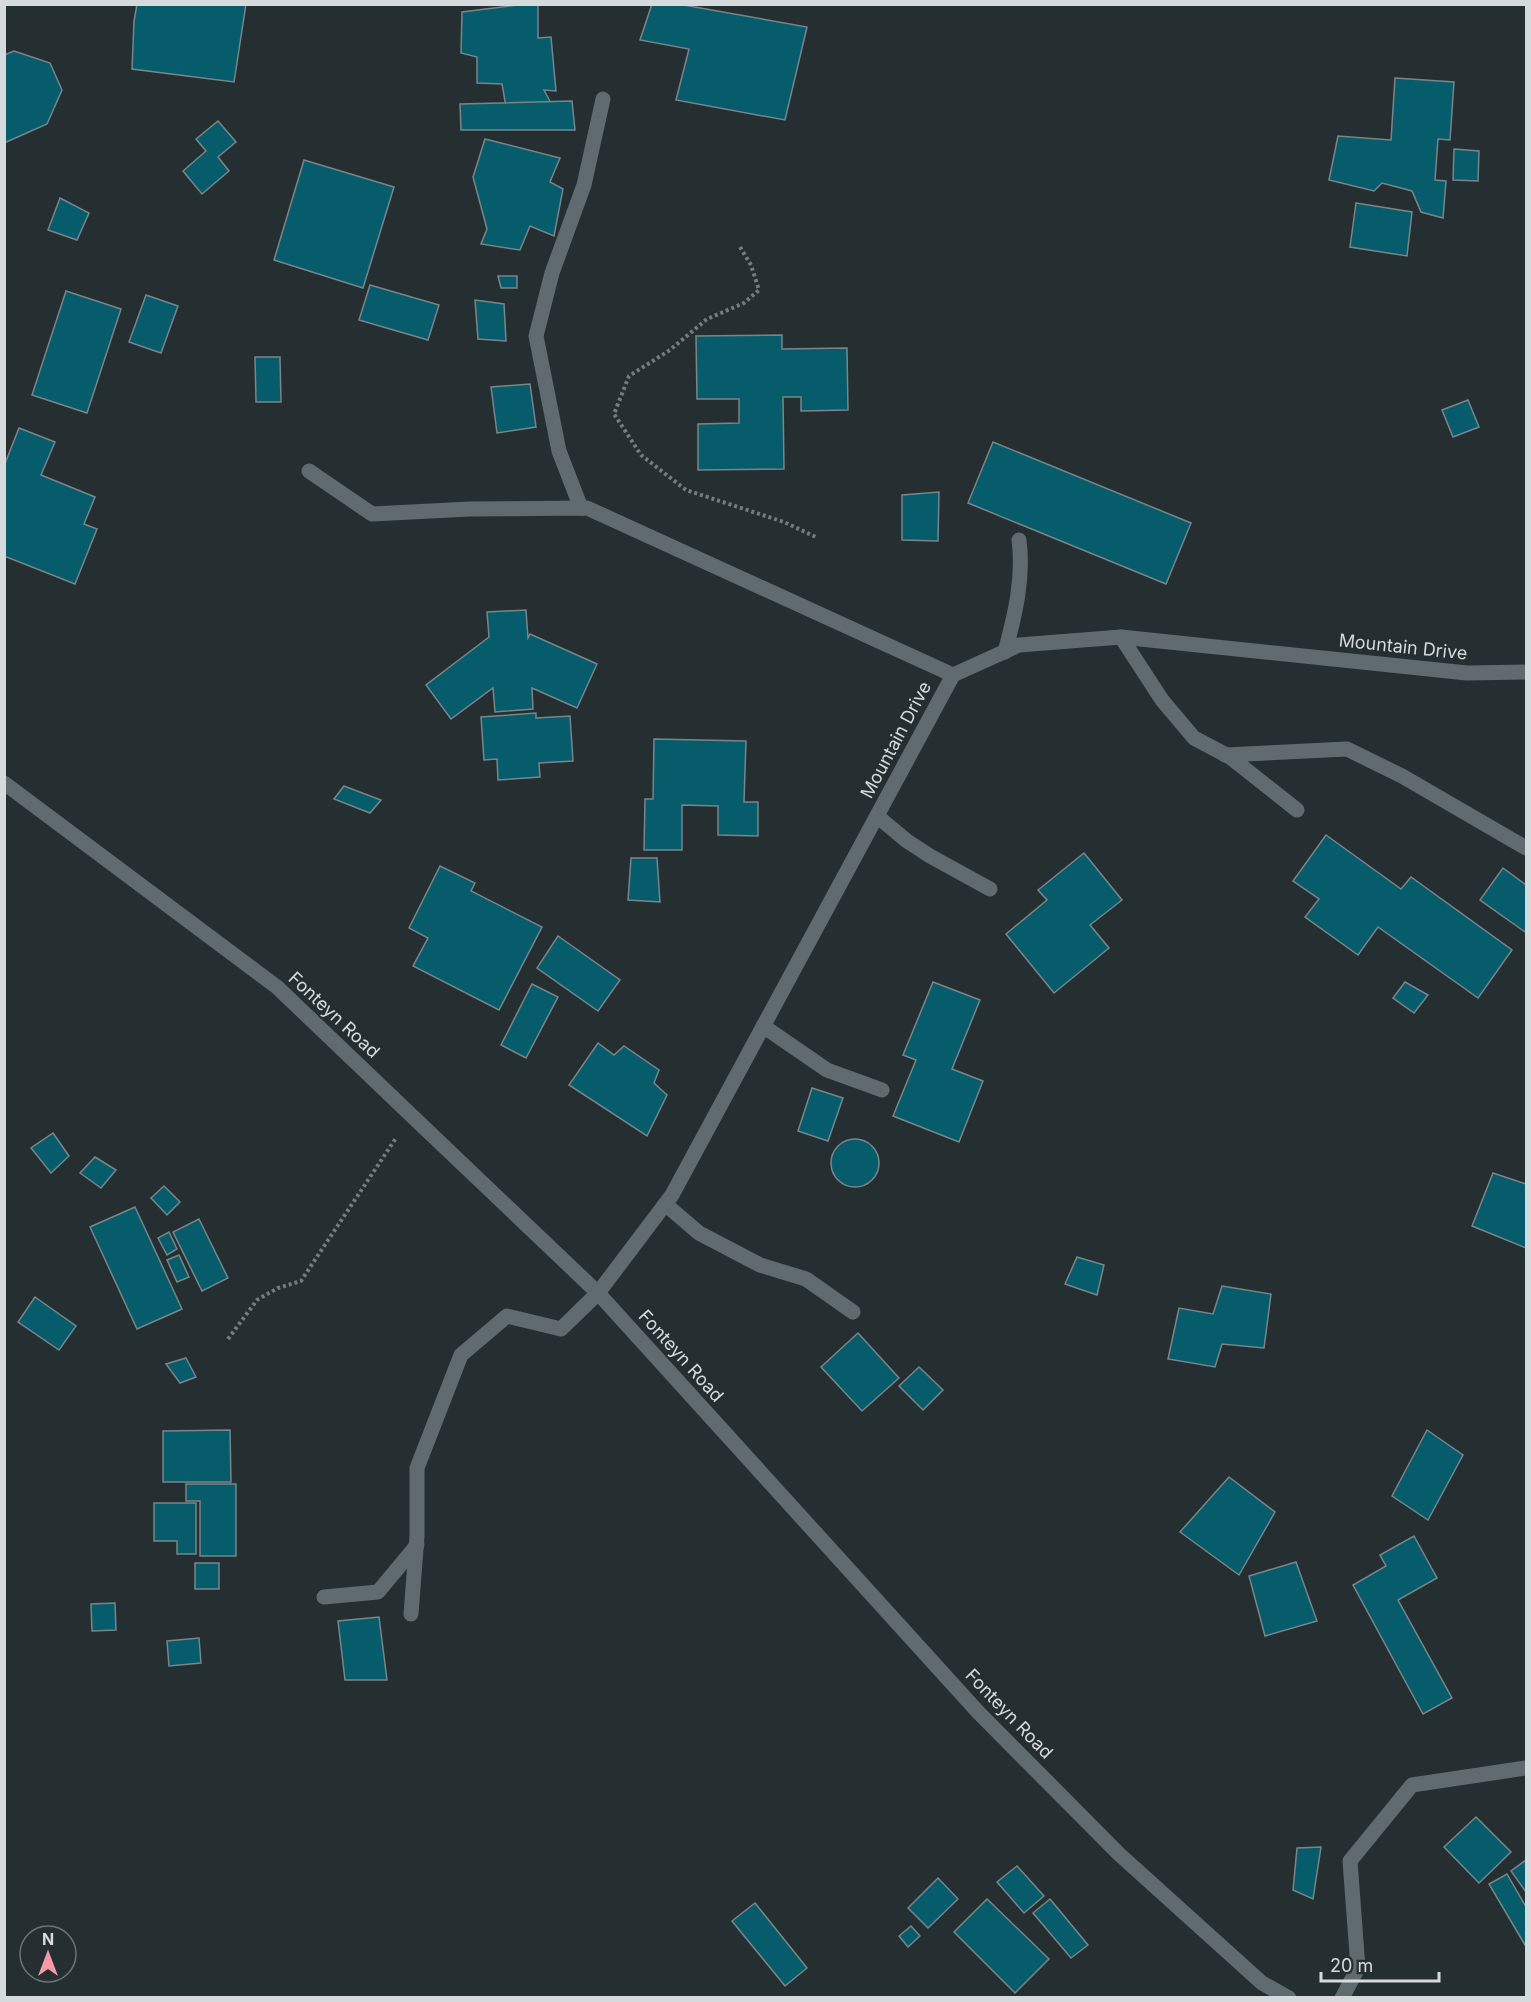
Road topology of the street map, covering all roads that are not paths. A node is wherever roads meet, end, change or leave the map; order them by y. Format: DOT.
graph roads {
  1 [pos="603,99"];
  2 [pos="309,471"];
  3 [pos="581,508"];
  4 [pos="1019,540"];
  5 [pos="1121,637"];
  6 [pos="1005,652"];
  7 [pos="1527,672"];
  8 [pos="953,675"];
  9 [pos="1225,755"];
  10 [pos="4,783"];
  11 [pos="1297,810"];
  12 [pos="877,816"];
  13 [pos="1527,848"];
  14 [pos="990,889"];
  15 [pos="763,1026"];
  16 [pos="882,1090"];
  17 [pos="664,1204"];
  18 [pos="598,1293"];
  19 [pos="853,1312"];
  20 [pos="417,1545"];
  21 [pos="324,1597"];
  22 [pos="411,1614"];
  23 [pos="1527,1768"];
  24 [pos="1282,1996"];
  25 [pos="1342,1998"];
  1 -- 3 [label="street"];
  2 -- 3 [label="street"];
  3 -- 8 [label="street"];
  4 -- 6 [label="street"];
  5 -- 6 [label="street, Mountain Drive"];
  5 -- 7 [label="street, Mountain Drive"];
  5 -- 9 [label="street"];
  6 -- 8 [label="street, Mountain Drive"];
  8 -- 12 [label="street, Mountain Drive"];
  9 -- 11 [label="street"];
  9 -- 13 [label="street"];
  10 -- 18 [label="street, Fonteyn Road"];
  12 -- 14 [label="street"];
  12 -- 15 [label="street, Mountain Drive"];
  15 -- 16 [label="street"];
  15 -- 17 [label="street, Mountain Drive"];
  17 -- 18 [label="street, Mountain Drive"];
  17 -- 19 [label="street"];
  18 -- 20 [label="street, Mountain Drive"];
  18 -- 24 [label="street, Fonteyn Road"];
  20 -- 21 [label="street"];
  20 -- 22 [label="street"];
  23 -- 25 [label="street"];
}
